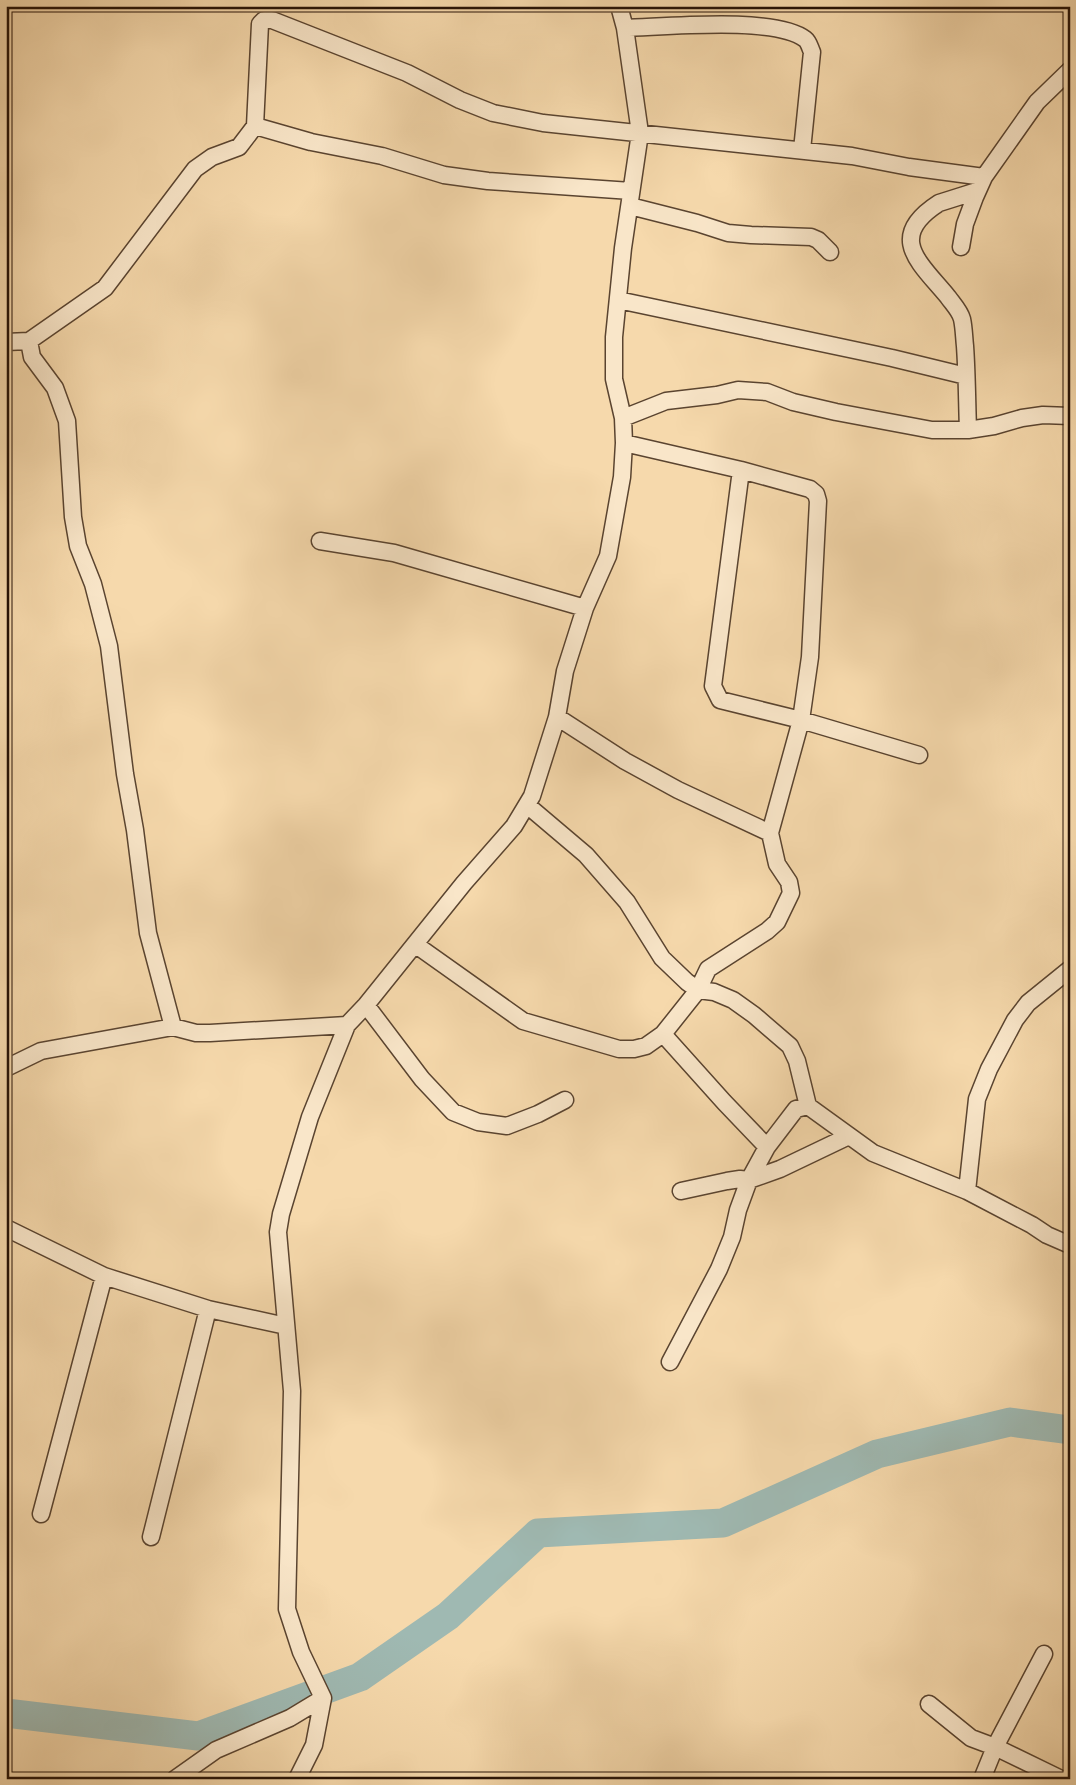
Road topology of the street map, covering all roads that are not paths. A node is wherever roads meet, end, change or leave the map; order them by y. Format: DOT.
graph roads {
  1 [pos="619,6"];
  2 [pos="625,28"];
  3 [pos="1070,70"];
  4 [pos="255,126"];
  5 [pos="640,133"];
  6 [pos="802,150"];
  7 [pos="980,184"];
  8 [pos="630,198"];
  9 [pos="961,247"];
  10 [pos="830,252"];
  11 [pos="618,300"];
  12 [pos="29,341"];
  13 [pos="6,342"];
  14 [pos="966,376"];
  15 [pos="1070,416"];
  16 [pos="623,418"];
  17 [pos="968,430"];
  18 [pos="624,443"];
  19 [pos="742,470"];
  20 [pos="320,541"];
  21 [pos="585,608"];
  22 [pos="557,717"];
  23 [pos="801,720"];
  24 [pos="919,755"];
  25 [pos="527,805"];
  26 [pos="770,833"];
  27 [pos="416,945"];
  28 [pos="1070,969"];
  29 [pos="698,990"];
  30 [pos="366,1005"];
  31 [pos="348,1025"];
  32 [pos="173,1026"];
  33 [pos="663,1034"];
  34 [pos="6,1068"];
  35 [pos="565,1100"];
  36 [pos="808,1106"];
  37 [pos="849,1136"];
  38 [pos="767,1147"];
  39 [pos="749,1180"];
  40 [pos="967,1190"];
  41 [pos="681,1191"];
  42 [pos="6,1228"];
  43 [pos="1070,1245"];
  44 [pos="104,1276"];
  45 [pos="208,1309"];
  46 [pos="286,1326"];
  47 [pos="670,1362"];
  48 [pos="41,1514"];
  49 [pos="152,1537"];
  50 [pos="1044,1654"];
  51 [pos="324,1698"];
  52 [pos="929,1704"];
  53 [pos="995,1747"];
  54 [pos="175,1779"];
  55 [pos="298,1779"];
  56 [pos="982,1779"];
  57 [pos="1061,1779"];
  1 -- 2 [label="street"];
  2 -- 5 [label="street"];
  2 -- 6 [label="street"];
  3 -- 7 [label="street"];
  4 -- 5 [label="street"];
  4 -- 8 [label="street"];
  4 -- 12 [label="street"];
  5 -- 6 [label="street"];
  5 -- 8 [label="street"];
  6 -- 7 [label="street"];
  7 -- 9 [label="street"];
  7 -- 14 [label="street"];
  8 -- 10 [label="street"];
  8 -- 11 [label="street"];
  11 -- 14 [label="street"];
  11 -- 16 [label="street"];
  12 -- 13 [label="street"];
  12 -- 32 [label="street"];
  14 -- 17 [label="street"];
  15 -- 17 [label="street"];
  16 -- 17 [label="street"];
  16 -- 18 [label="street"];
  18 -- 19 [label="street"];
  18 -- 21 [label="street"];
  19 -- 23 [label="street"];
  19 -- 23 [label="street"];
  20 -- 21 [label="street"];
  21 -- 22 [label="street"];
  22 -- 25 [label="street"];
  22 -- 26 [label="street"];
  23 -- 24 [label="street"];
  23 -- 26 [label="street"];
  25 -- 27 [label="street"];
  25 -- 29 [label="street"];
  26 -- 29 [label="street"];
  27 -- 30 [label="street"];
  27 -- 33 [label="street"];
  28 -- 40 [label="street"];
  29 -- 33 [label="street"];
  29 -- 36 [label="street"];
  30 -- 31 [label="street"];
  30 -- 35 [label="street"];
  31 -- 32 [label="street"];
  31 -- 46 [label="street"];
  32 -- 34 [label="street"];
  33 -- 38 [label="street"];
  36 -- 37 [label="street"];
  36 -- 38 [label="street"];
  37 -- 39 [label="street"];
  37 -- 40 [label="street"];
  38 -- 39 [label="street"];
  39 -- 41 [label="street"];
  39 -- 47 [label="street"];
  40 -- 43 [label="street"];
  42 -- 44 [label="street"];
  44 -- 45 [label="street"];
  44 -- 48 [label="street"];
  45 -- 46 [label="street"];
  45 -- 49 [label="street"];
  46 -- 51 [label="street"];
  50 -- 53 [label="street"];
  51 -- 54 [label="street"];
  51 -- 55 [label="street"];
  52 -- 53 [label="street"];
  53 -- 56 [label="street"];
  53 -- 57 [label="street"];
}
